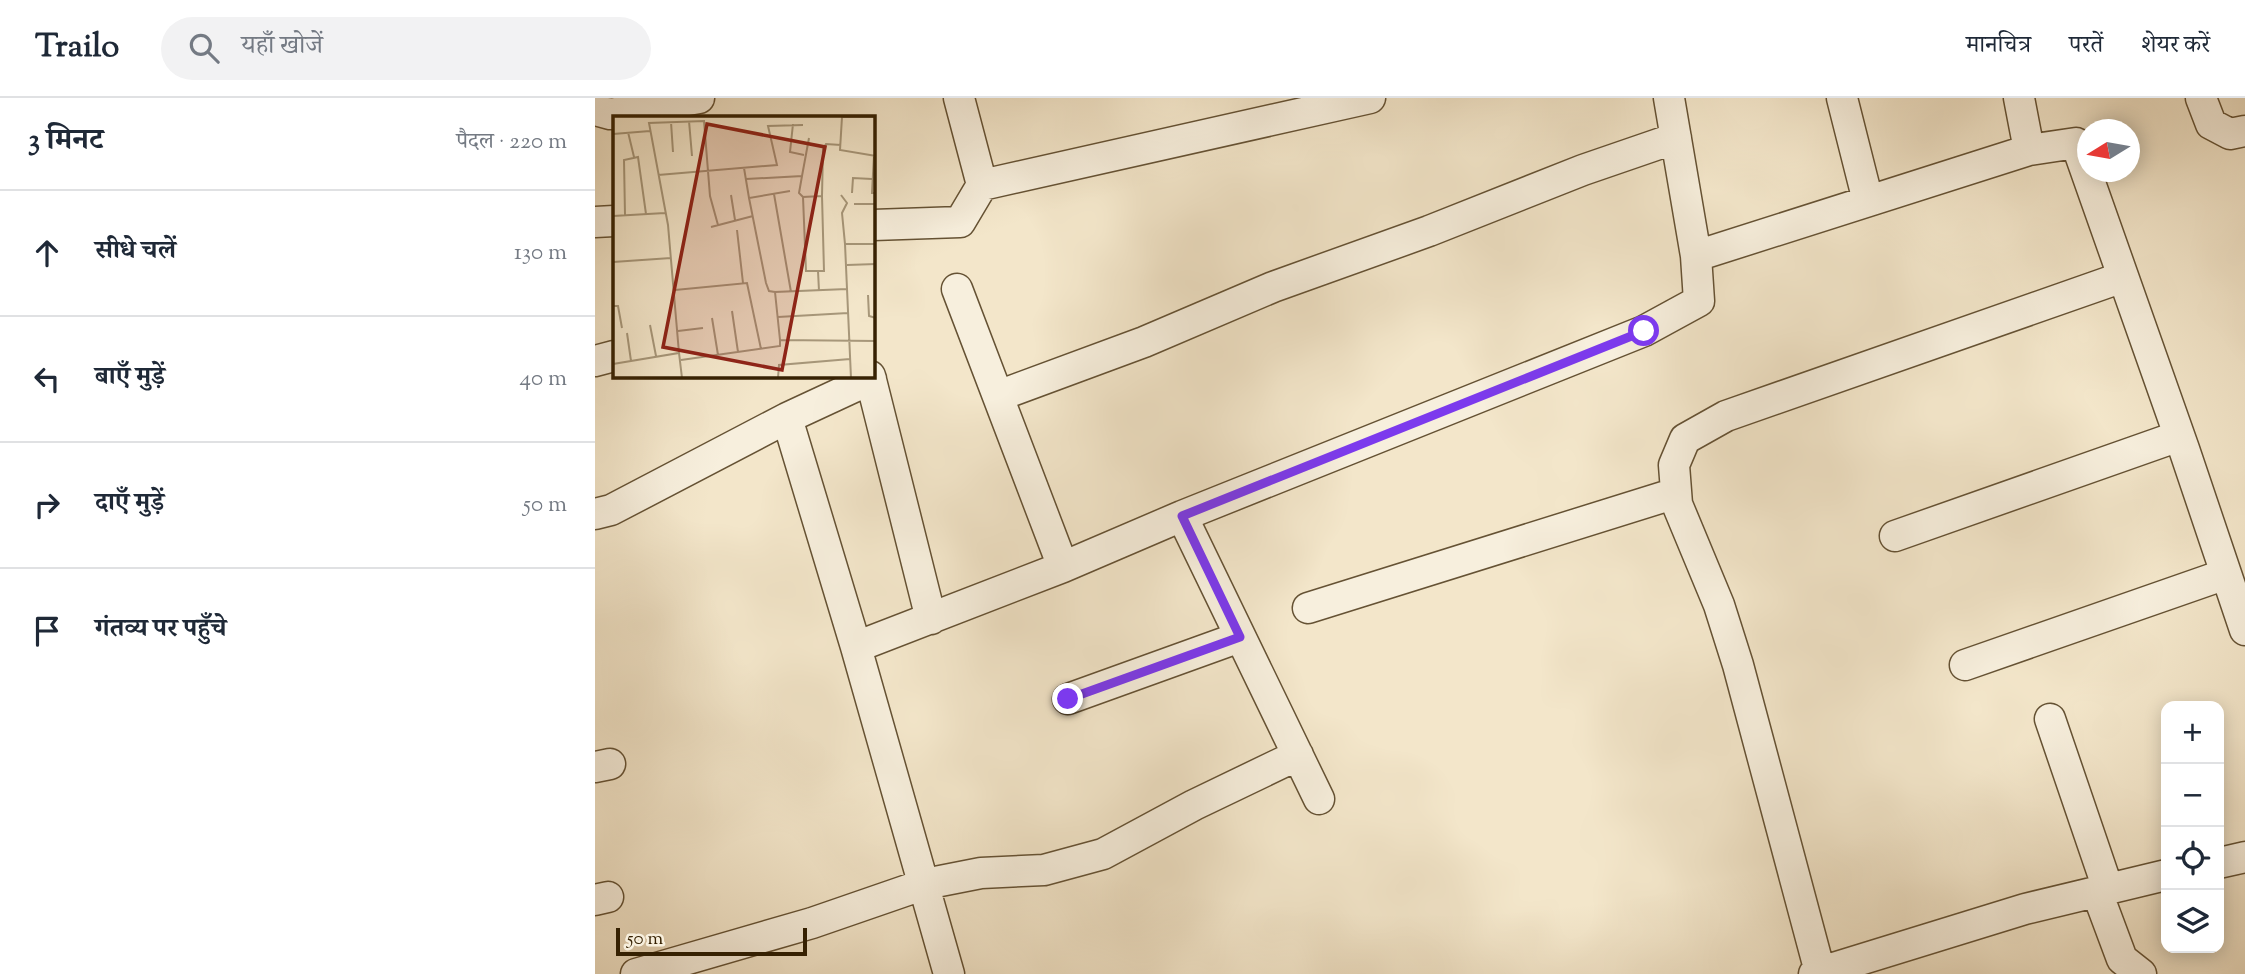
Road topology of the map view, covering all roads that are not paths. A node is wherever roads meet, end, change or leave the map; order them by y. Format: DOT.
graph roads {
  1 [pos="699,98"];
  2 [pos="959,98"];
  3 [pos="1370,98"];
  4 [pos="1669,98"];
  5 [pos="1842,98"];
  6 [pos="2019,98"];
  7 [pos="2201,98"];
  8 [pos="595,110"];
  9 [pos="2245,131"];
  10 [pos="1676,138"];
  11 [pos="2029,150"];
  12 [pos="982,185"];
  13 [pos="1868,201"];
  14 [pos="613,221"];
  15 [pos="595,222"];
  16 [pos="875,225"];
  17 [pos="1696,256"];
  18 [pos="2123,277"];
  19 [pos="957,289"];
  20 [pos="613,356"];
  21 [pos="595,361"];
  22 [pos="870,378"];
  23 [pos="998,396"];
  24 [pos="787,418"];
  25 [pos="2179,436"];
  26 [pos="1676,493"];
  27 [pos="595,514"];
  28 [pos="1182,516"];
  29 [pos="1895,536"];
  30 [pos="1063,567"];
  31 [pos="2226,574"];
  32 [pos="1308,608"];
  33 [pos="931,619"];
  34 [pos="2245,630"];
  35 [pos="1240,637"];
  36 [pos="856,646"];
  37 [pos="1965,665"];
  38 [pos="1068,699"];
  39 [pos="2049,719"];
  40 [pos="1298,755"];
  41 [pos="1319,799"];
  42 [pos="2245,856"];
  43 [pos="2224,862"];
  44 [pos="2161,876"];
  45 [pos="925,884"];
  46 [pos="2102,891"];
  47 [pos="1817,973"];
  48 [pos="636,974"];
  49 [pos="949,974"];
  50 [pos="2141,974"];
  1 -- 8 [label="street"];
  2 -- 12 [label="street"];
  3 -- 12 [label="street"];
  4 -- 10 [label="street"];
  5 -- 13 [label="street"];
  6 -- 11 [label="street"];
  7 -- 9 [label="street"];
  10 -- 17 [label="street"];
  10 -- 23 [label="street"];
  11 -- 13 [label="street"];
  11 -- 18 [label="street"];
  12 -- 16 [label="street"];
  13 -- 17 [label="street"];
  14 -- 15 [label="street"];
  17 -- 28 [label="street"];
  18 -- 25 [label="street"];
  18 -- 26 [label="street"];
  19 -- 23 [label="street"];
  20 -- 21 [label="street"];
  22 -- 24 [label="street"];
  22 -- 33 [label="street"];
  23 -- 30 [label="street"];
  24 -- 27 [label="street"];
  24 -- 36 [label="street"];
  25 -- 29 [label="street"];
  25 -- 31 [label="street"];
  26 -- 32 [label="street"];
  26 -- 47 [label="street"];
  28 -- 30 [label="street"];
  28 -- 35 [label="street"];
  30 -- 33 [label="street"];
  31 -- 34 [label="street"];
  31 -- 37 [label="street"];
  33 -- 36 [label="street"];
  35 -- 38 [label="street"];
  35 -- 40 [label="street"];
  36 -- 45 [label="street"];
  39 -- 46 [label="street"];
  40 -- 41 [label="street"];
  40 -- 45 [label="street"];
  42 -- 43 [label="street"];
  44 -- 46 [label="street"];
  45 -- 48 [label="street"];
  45 -- 49 [label="street"];
  46 -- 47 [label="street"];
  46 -- 50 [label="street"];
}
